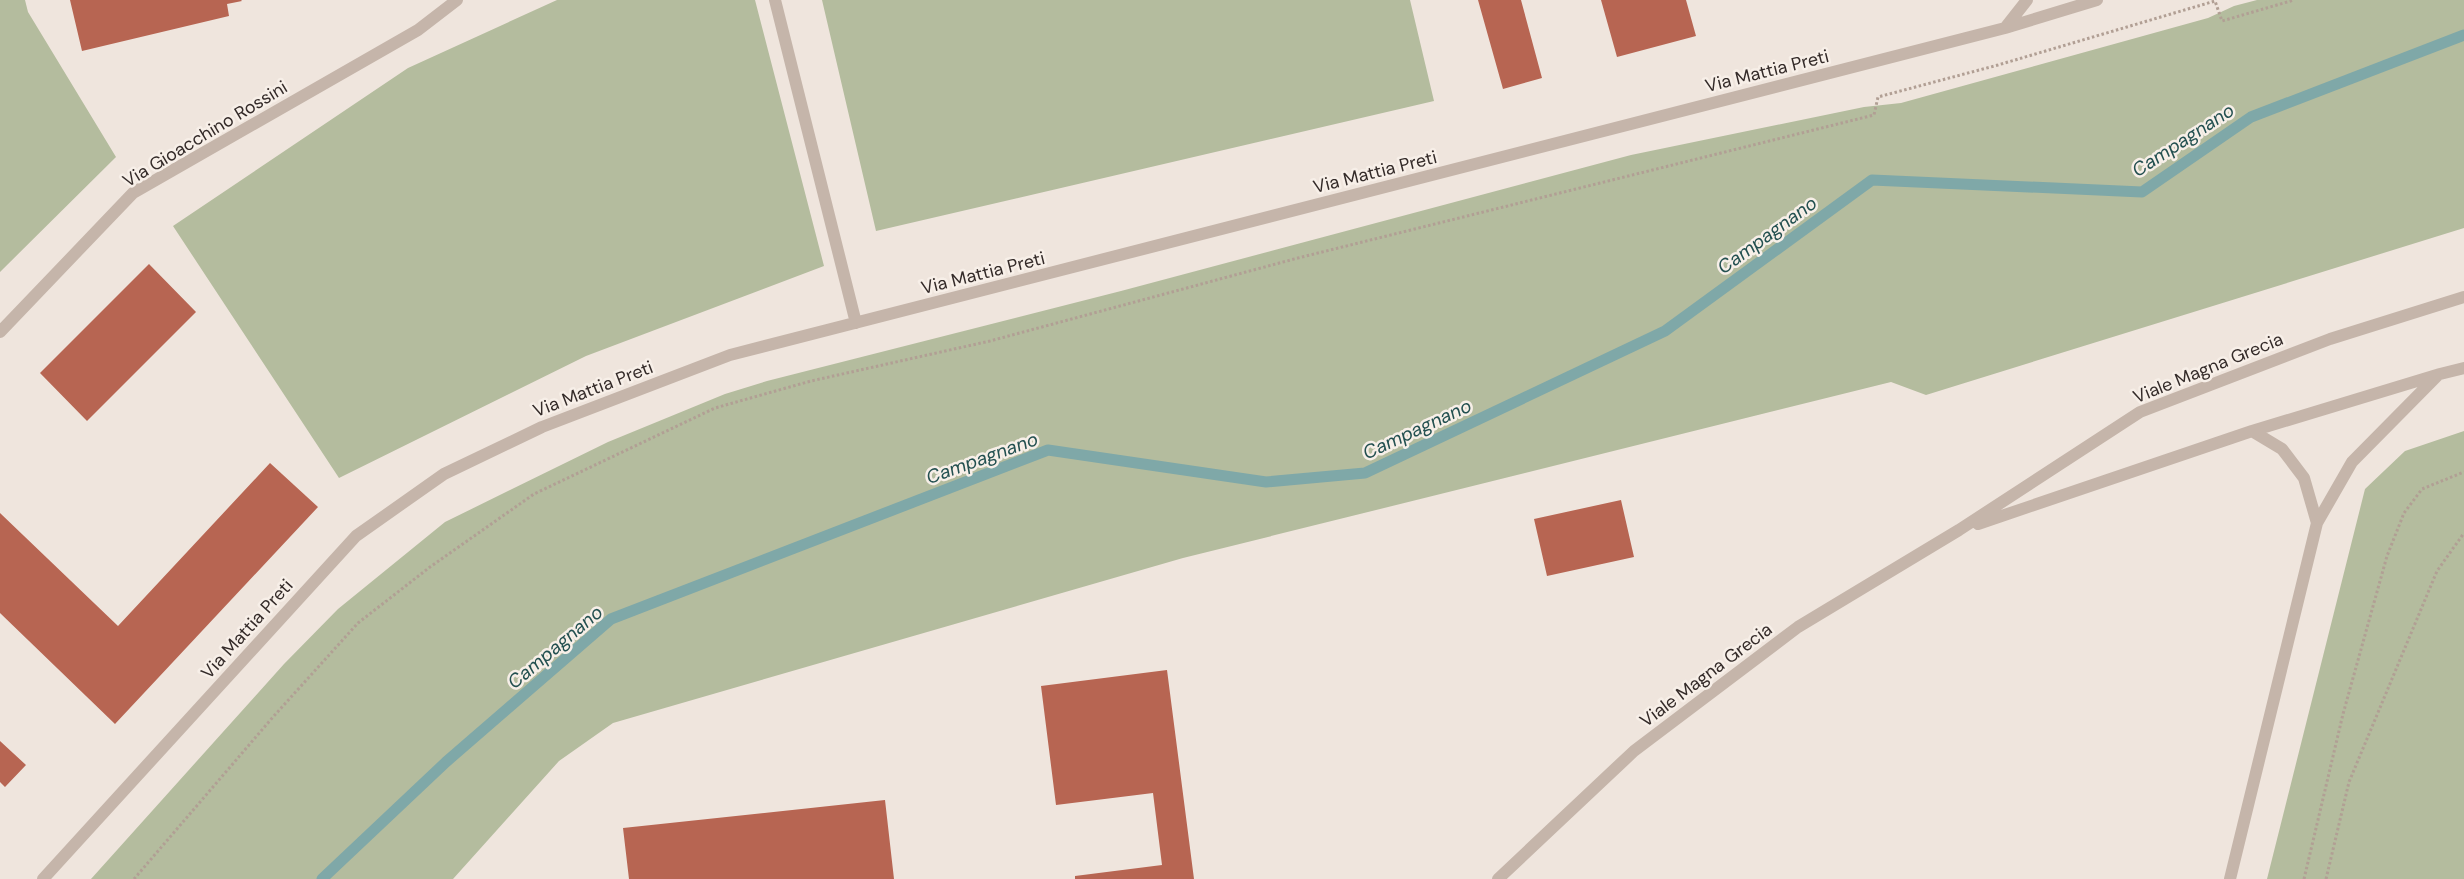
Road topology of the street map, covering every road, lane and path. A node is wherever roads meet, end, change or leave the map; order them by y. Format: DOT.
graph roads {
  1 [pos="775,0"];
  2 [pos="2027,0"];
  3 [pos="2097,0"];
  4 [pos="2294,0"];
  5 [pos="458,1"];
  6 [pos="2005,28"];
  7 [pos="2464,297"];
  8 [pos="856,322"];
  9 [pos="0,332"];
  10 [pos="2464,368"];
  11 [pos="2440,374"];
  12 [pos="2252,431"];
  13 [pos="2464,472"];
  14 [pos="2317,523"];
  15 [pos="1960,530"];
  16 [pos="2464,534"];
  17 [pos="43,879"];
  18 [pos="134,879"];
  19 [pos="1498,879"];
  20 [pos="2230,879"];
  21 [pos="2304,879"];
  22 [pos="2326,879"];
  1 -- 8 [label="street"];
  2 -- 6 [label="street"];
  3 -- 6 [label="street, Via Mattia Preti"];
  4 -- 18 [label="path"];
  5 -- 9 [label="street, Via Gioacchino Rossini"];
  6 -- 8 [label="street, Via Mattia Preti"];
  7 -- 15 [label="street, Viale Magna Grecia"];
  8 -- 17 [label="street, Via Mattia Preti"];
  10 -- 11 [label="street, Viale Magna Grecia"];
  11 -- 12 [label="street, Viale Magna Grecia"];
  11 -- 14 [label="street"];
  12 -- 14 [label="street"];
  12 -- 15 [label="street, Viale Magna Grecia"];
  13 -- 21 [label="path"];
  14 -- 20 [label="street"];
  15 -- 19 [label="street, Viale Magna Grecia"];
  16 -- 22 [label="path"];
}
